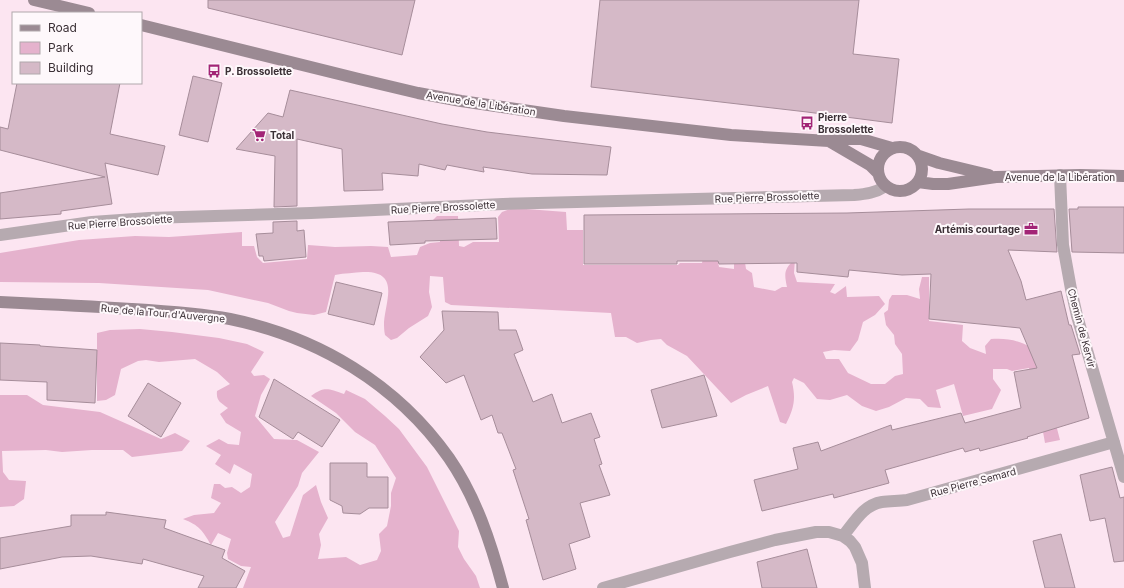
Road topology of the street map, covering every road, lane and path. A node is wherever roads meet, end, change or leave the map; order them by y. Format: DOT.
graph roads {
  1 [pos="34,0"];
  2 [pos="85,12"];
  3 [pos="142,25"];
  4 [pos="829,141"];
  5 [pos="892,148"];
  6 [pos="919,156"];
  7 [pos="878,173"];
  8 [pos="1060,175"];
  9 [pos="1124,176"];
  10 [pos="996,177"];
  11 [pos="918,182"];
  12 [pos="886,186"];
  13 [pos="0,236"];
  14 [pos="0,302"];
  15 [pos="1114,442"];
  16 [pos="1124,477"];
  17 [pos="843,536"];
  18 [pos="503,588"];
  19 [pos="603,588"];
  20 [pos="865,588"];
  1 -- 2 [label="main road"];
  3 -- 4 [label="main road, Avenue de la Libération"];
  4 -- 5 [label="main road, Avenue de la Libération"];
  4 -- 7 [label="main road, Avenue de la Libération"];
  5 -- 6 [label="main road"];
  5 -- 7 [label="main road"];
  6 -- 10 [label="main road, Avenue de la Libération"];
  6 -- 11 [label="main road"];
  7 -- 12 [label="main road"];
  8 -- 9 [label="main road, Avenue de la Libération"];
  8 -- 10 [label="main road, Avenue de la Libération"];
  8 -- 15 [label="street, Chemin de Kervir"];
  10 -- 11 [label="main road, Avenue de la Libération"];
  11 -- 12 [label="main road"];
  12 -- 13 [label="street, Rue Pierre Brossolette"];
  14 -- 18 [label="main road, Rue de la Tour d'Auvergne"];
  15 -- 16 [label="street, Chemin de Kervir"];
  15 -- 17 [label="street, Rue Pierre Semard"];
  17 -- 19 [label="street"];
  17 -- 20 [label="street"];
}
